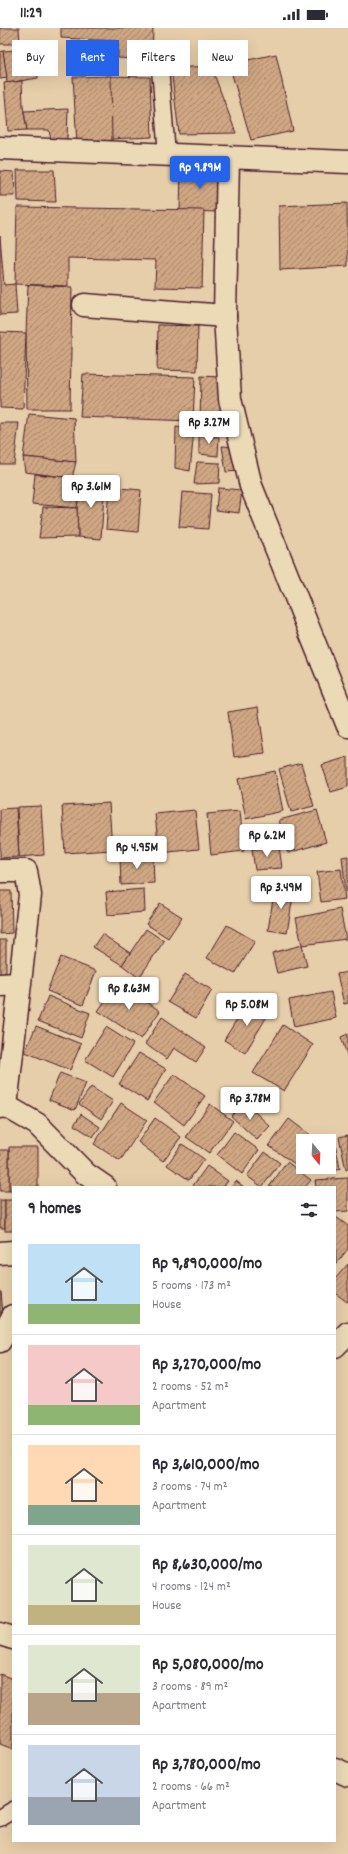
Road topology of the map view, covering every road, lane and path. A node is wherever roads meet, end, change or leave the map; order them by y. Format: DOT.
graph roads {
  1 [pos="161,76"];
  2 [pos="0,148"];
  3 [pos="166,155"];
  4 [pos="228,158"];
  5 [pos="348,162"];
  6 [pos="84,305"];
  7 [pos="225,316"];
  8 [pos="348,726"];
  9 [pos="0,871"];
  10 [pos="10,985"];
  11 [pos="3,1106"];
  12 [pos="83,1180"];
  13 [pos="102,1186"];
  14 [pos="0,1252"];
  15 [pos="12,1252"];
  16 [pos="12,1318"];
  17 [pos="348,1333"];
  18 [pos="0,1341"];
  19 [pos="336,1345"];
  20 [pos="0,1634"];
  21 [pos="12,1638"];
  22 [pos="336,1769"];
  23 [pos="348,1775"];
  24 [pos="12,1811"];
  25 [pos="0,1818"];
  1 -- 3 [label="lane"];
  2 -- 3 [label="street"];
  3 -- 4 [label="street"];
  4 -- 5 [label="street"];
  4 -- 7 [label="street"];
  6 -- 7 [label="street"];
  7 -- 8 [label="street"];
  9 -- 10 [label="street"];
  10 -- 11 [label="street"];
  11 -- 12 [label="street"];
  12 -- 13 [label="street"];
  14 -- 15 [label="street"];
  16 -- 18 [label="street"];
  17 -- 19 [label="street"];
  20 -- 21 [label="street"];
  22 -- 23 [label="street"];
  24 -- 25 [label="lane"];
}
